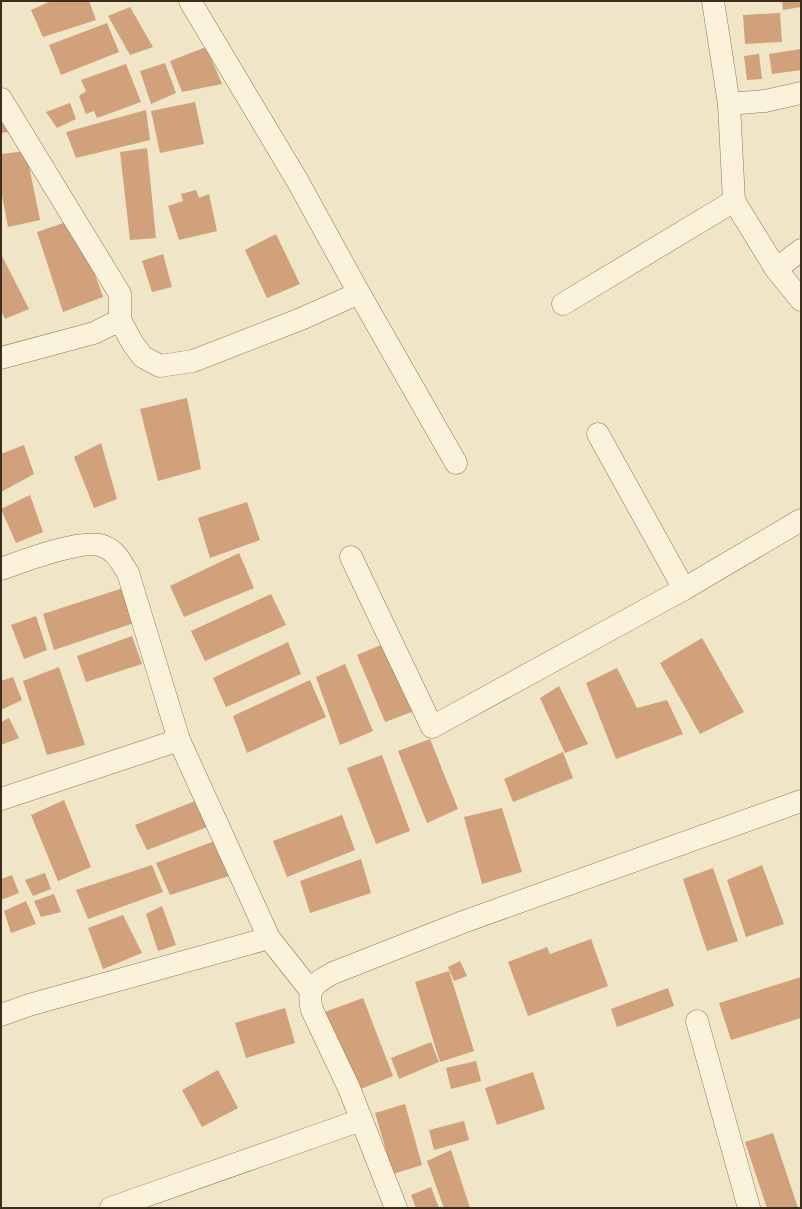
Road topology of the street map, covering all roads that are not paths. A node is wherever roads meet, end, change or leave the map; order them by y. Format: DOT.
graph roads {
  1 [pos="190,1"];
  2 [pos="712,1"];
  3 [pos="801,93"];
  4 [pos="1,99"];
  5 [pos="729,104"];
  6 [pos="734,201"];
  7 [pos="801,250"];
  8 [pos="776,269"];
  9 [pos="359,293"];
  10 [pos="801,300"];
  11 [pos="563,304"];
  12 [pos="120,320"];
  13 [pos="1,358"];
  14 [pos="598,434"];
  15 [pos="456,463"];
  16 [pos="801,520"];
  17 [pos="351,557"];
  18 [pos="1,569"];
  19 [pos="684,589"];
  20 [pos="179,740"];
  21 [pos="1,799"];
  22 [pos="801,801"];
  23 [pos="269,938"];
  24 [pos="311,990"];
  25 [pos="1,1015"];
  26 [pos="697,1021"];
  27 [pos="361,1120"];
  28 [pos="111,1208"];
  29 [pos="396,1208"];
  30 [pos="748,1208"];
  1 -- 9 [label="street"];
  2 -- 5 [label="street"];
  3 -- 5 [label="street"];
  4 -- 12 [label="street"];
  5 -- 6 [label="street"];
  6 -- 8 [label="street"];
  6 -- 11 [label="street"];
  7 -- 8 [label="street"];
  8 -- 10 [label="street"];
  9 -- 12 [label="street"];
  9 -- 15 [label="street"];
  12 -- 13 [label="street"];
  14 -- 19 [label="street"];
  16 -- 19 [label="street"];
  17 -- 19 [label="street"];
  18 -- 20 [label="street"];
  20 -- 21 [label="street"];
  20 -- 23 [label="street"];
  22 -- 24 [label="street"];
  23 -- 24 [label="street"];
  23 -- 25 [label="street"];
  24 -- 27 [label="street"];
  26 -- 30 [label="street"];
  27 -- 28 [label="street"];
  27 -- 29 [label="street"];
}
